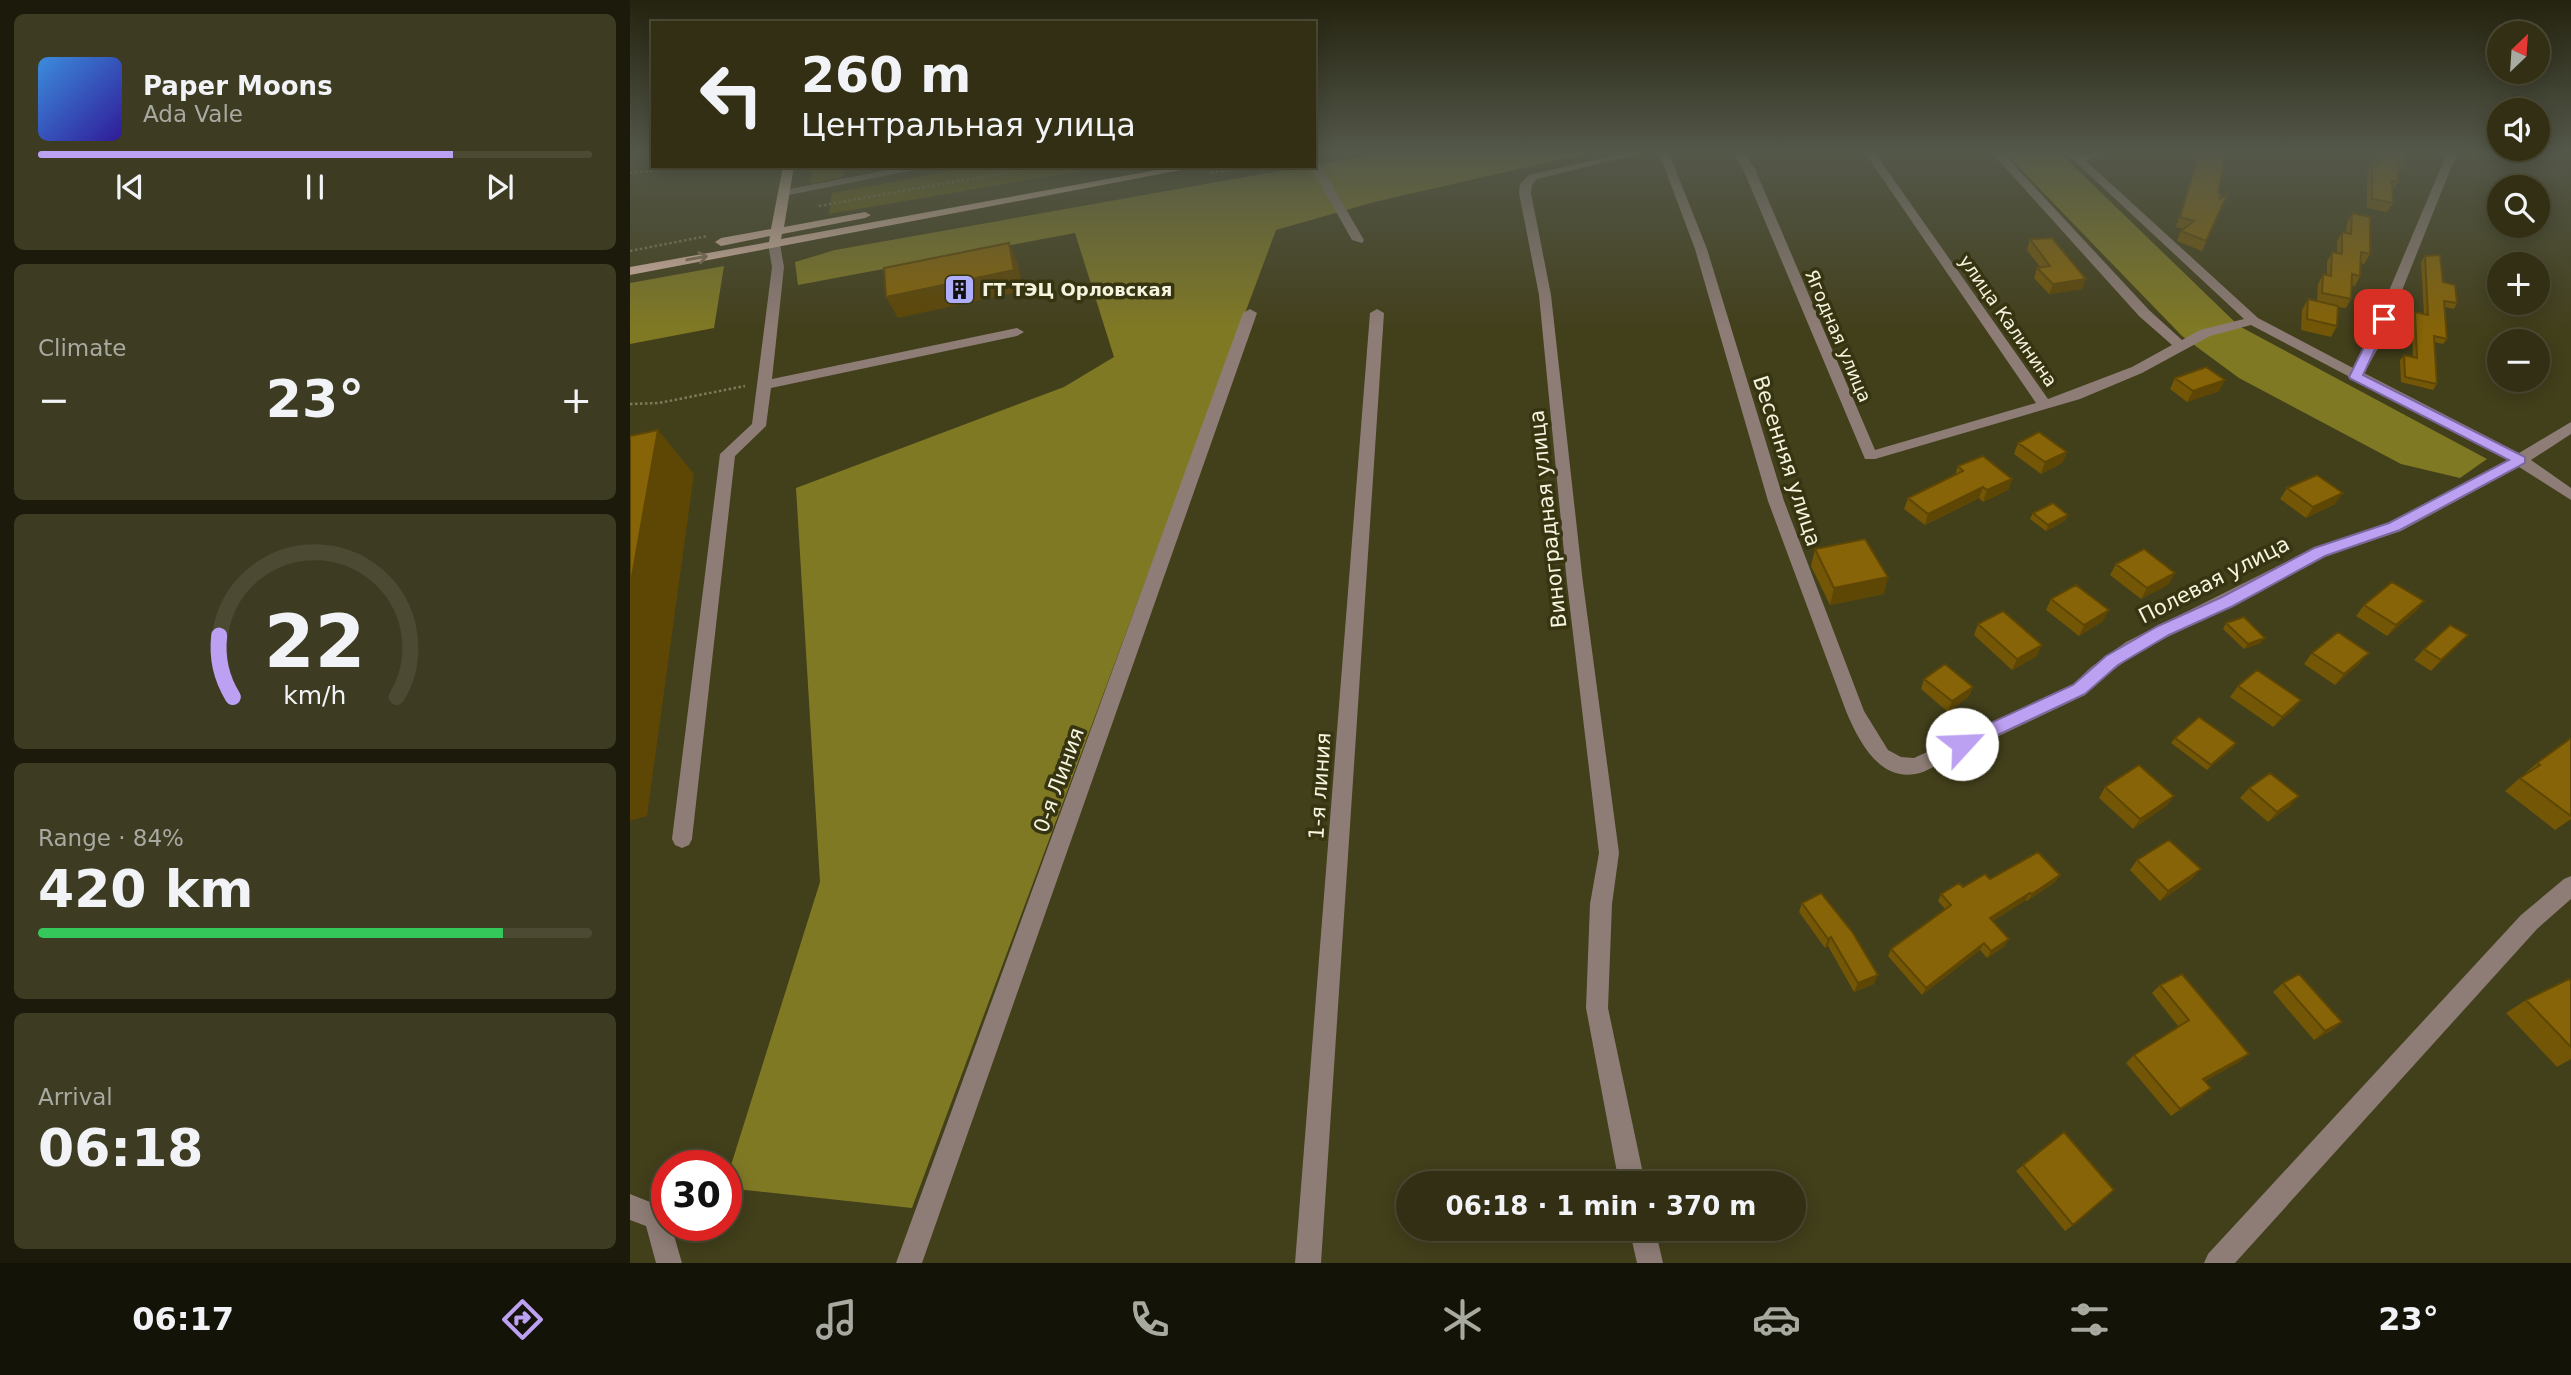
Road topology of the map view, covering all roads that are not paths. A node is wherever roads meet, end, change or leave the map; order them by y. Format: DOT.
graph roads {
  1 [pos="780,212"];
  2 [pos="907,212"];
  3 [pos="927,212"];
  4 [pos="1342,212"];
  5 [pos="1529,212"];
  6 [pos="1687,212"];
  7 [pos="1767,212"];
  8 [pos="1911,212"];
  9 [pos="2051,212"];
  10 [pos="2135,212"];
  11 [pos="2428,212"];
  12 [pos="775,238"];
  13 [pos="1358,240"];
  14 [pos="630,259"];
  15 [pos="630,271"];
  16 [pos="1250,313"];
  17 [pos="1377,313"];
  18 [pos="2253,321"];
  19 [pos="1017,332"];
  20 [pos="2182,347"];
  21 [pos="2356,377"];
  22 [pos="764,383"];
  23 [pos="2045,405"];
  24 [pos="2571,427"];
  25 [pos="2520,460"];
  26 [pos="2571,495"];
  27 [pos="1898,765"];
  28 [pos="682,839"];
  29 [pos="2571,886"];
  30 [pos="1630,1171"];
  31 [pos="630,1207"];
  32 [pos="1645,1241"];
  33 [pos="670,1263"];
  34 [pos="909,1263"];
  35 [pos="1308,1263"];
  36 [pos="1650,1263"];
  37 [pos="2217,1263"];
  1 -- 12 [label="main road"];
  2 -- 12 [label="main road"];
  3 -- 12 [label="main road"];
  4 -- 13 [label="street"];
  5 -- 30 [label="street, Виноградная улица"];
  6 -- 27 [label="street, Весенняя улица"];
  7 -- 23 [label="street, Ягодная улица"];
  8 -- 23 [label="street, улица Калинина"];
  9 -- 20 [label="street"];
  10 -- 18 [label="street"];
  11 -- 21 [label="street"];
  12 -- 14 [label="main road"];
  15 -- 12 [label="main road, one-way"];
  12 -- 22 [label="street"];
  16 -- 34 [label="street, 0-я Линия"];
  17 -- 35 [label="street, 1-я линия"];
  18 -- 20 [label="street"];
  18 -- 21 [label="street"];
  19 -- 22 [label="street"];
  20 -- 23 [label="street"];
  21 -- 25 [label="street"];
  22 -- 28 [label="street"];
  24 -- 25 [label="street, Полевая улица"];
  25 -- 26 [label="street"];
  25 -- 27 [label="street, Полевая улица"];
  29 -- 37 [label="street"];
  31 -- 33 [label="street"];
  32 -- 36 [label="street"];
}
